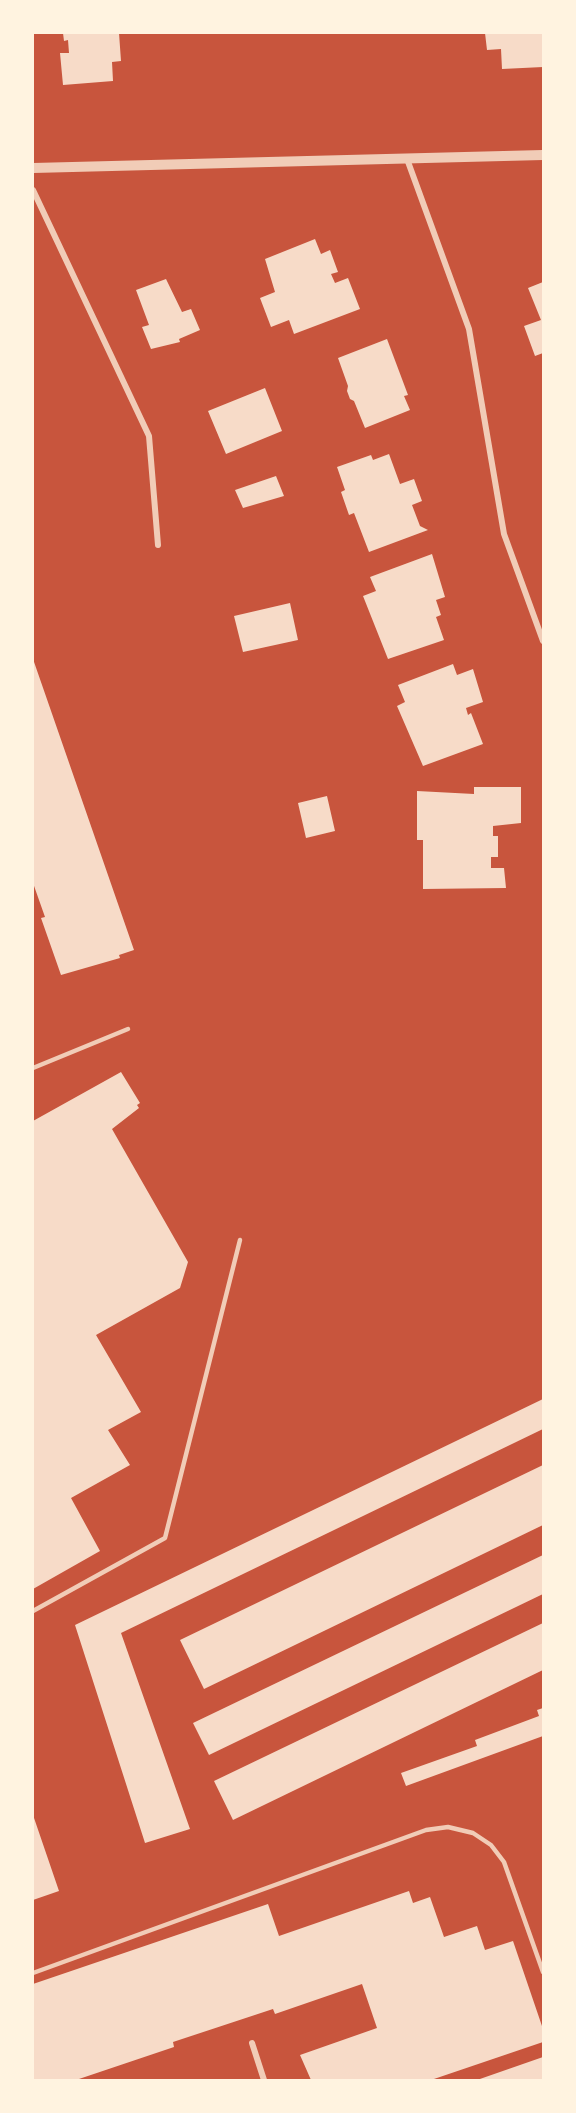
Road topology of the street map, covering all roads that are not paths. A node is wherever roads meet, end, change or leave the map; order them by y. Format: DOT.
graph roads {
  1 [pos="543,155"];
  2 [pos="407,158"];
  3 [pos="33,168"];
  4 [pos="33,190"];
  5 [pos="158,545"];
  6 [pos="543,641"];
  7 [pos="128,1029"];
  8 [pos="33,1068"];
  9 [pos="240,1240"];
  10 [pos="33,1611"];
  11 [pos="543,1972"];
  12 [pos="33,1973"];
  13 [pos="252,2043"];
  14 [pos="264,2080"];
  1 -- 2 [label="street"];
  2 -- 3 [label="street"];
  2 -- 6 [label="street"];
  4 -- 5 [label="street"];
  7 -- 8 [label="lane"];
  9 -- 10 [label="lane"];
  11 -- 12 [label="lane"];
  13 -- 14 [label="street"];
}
